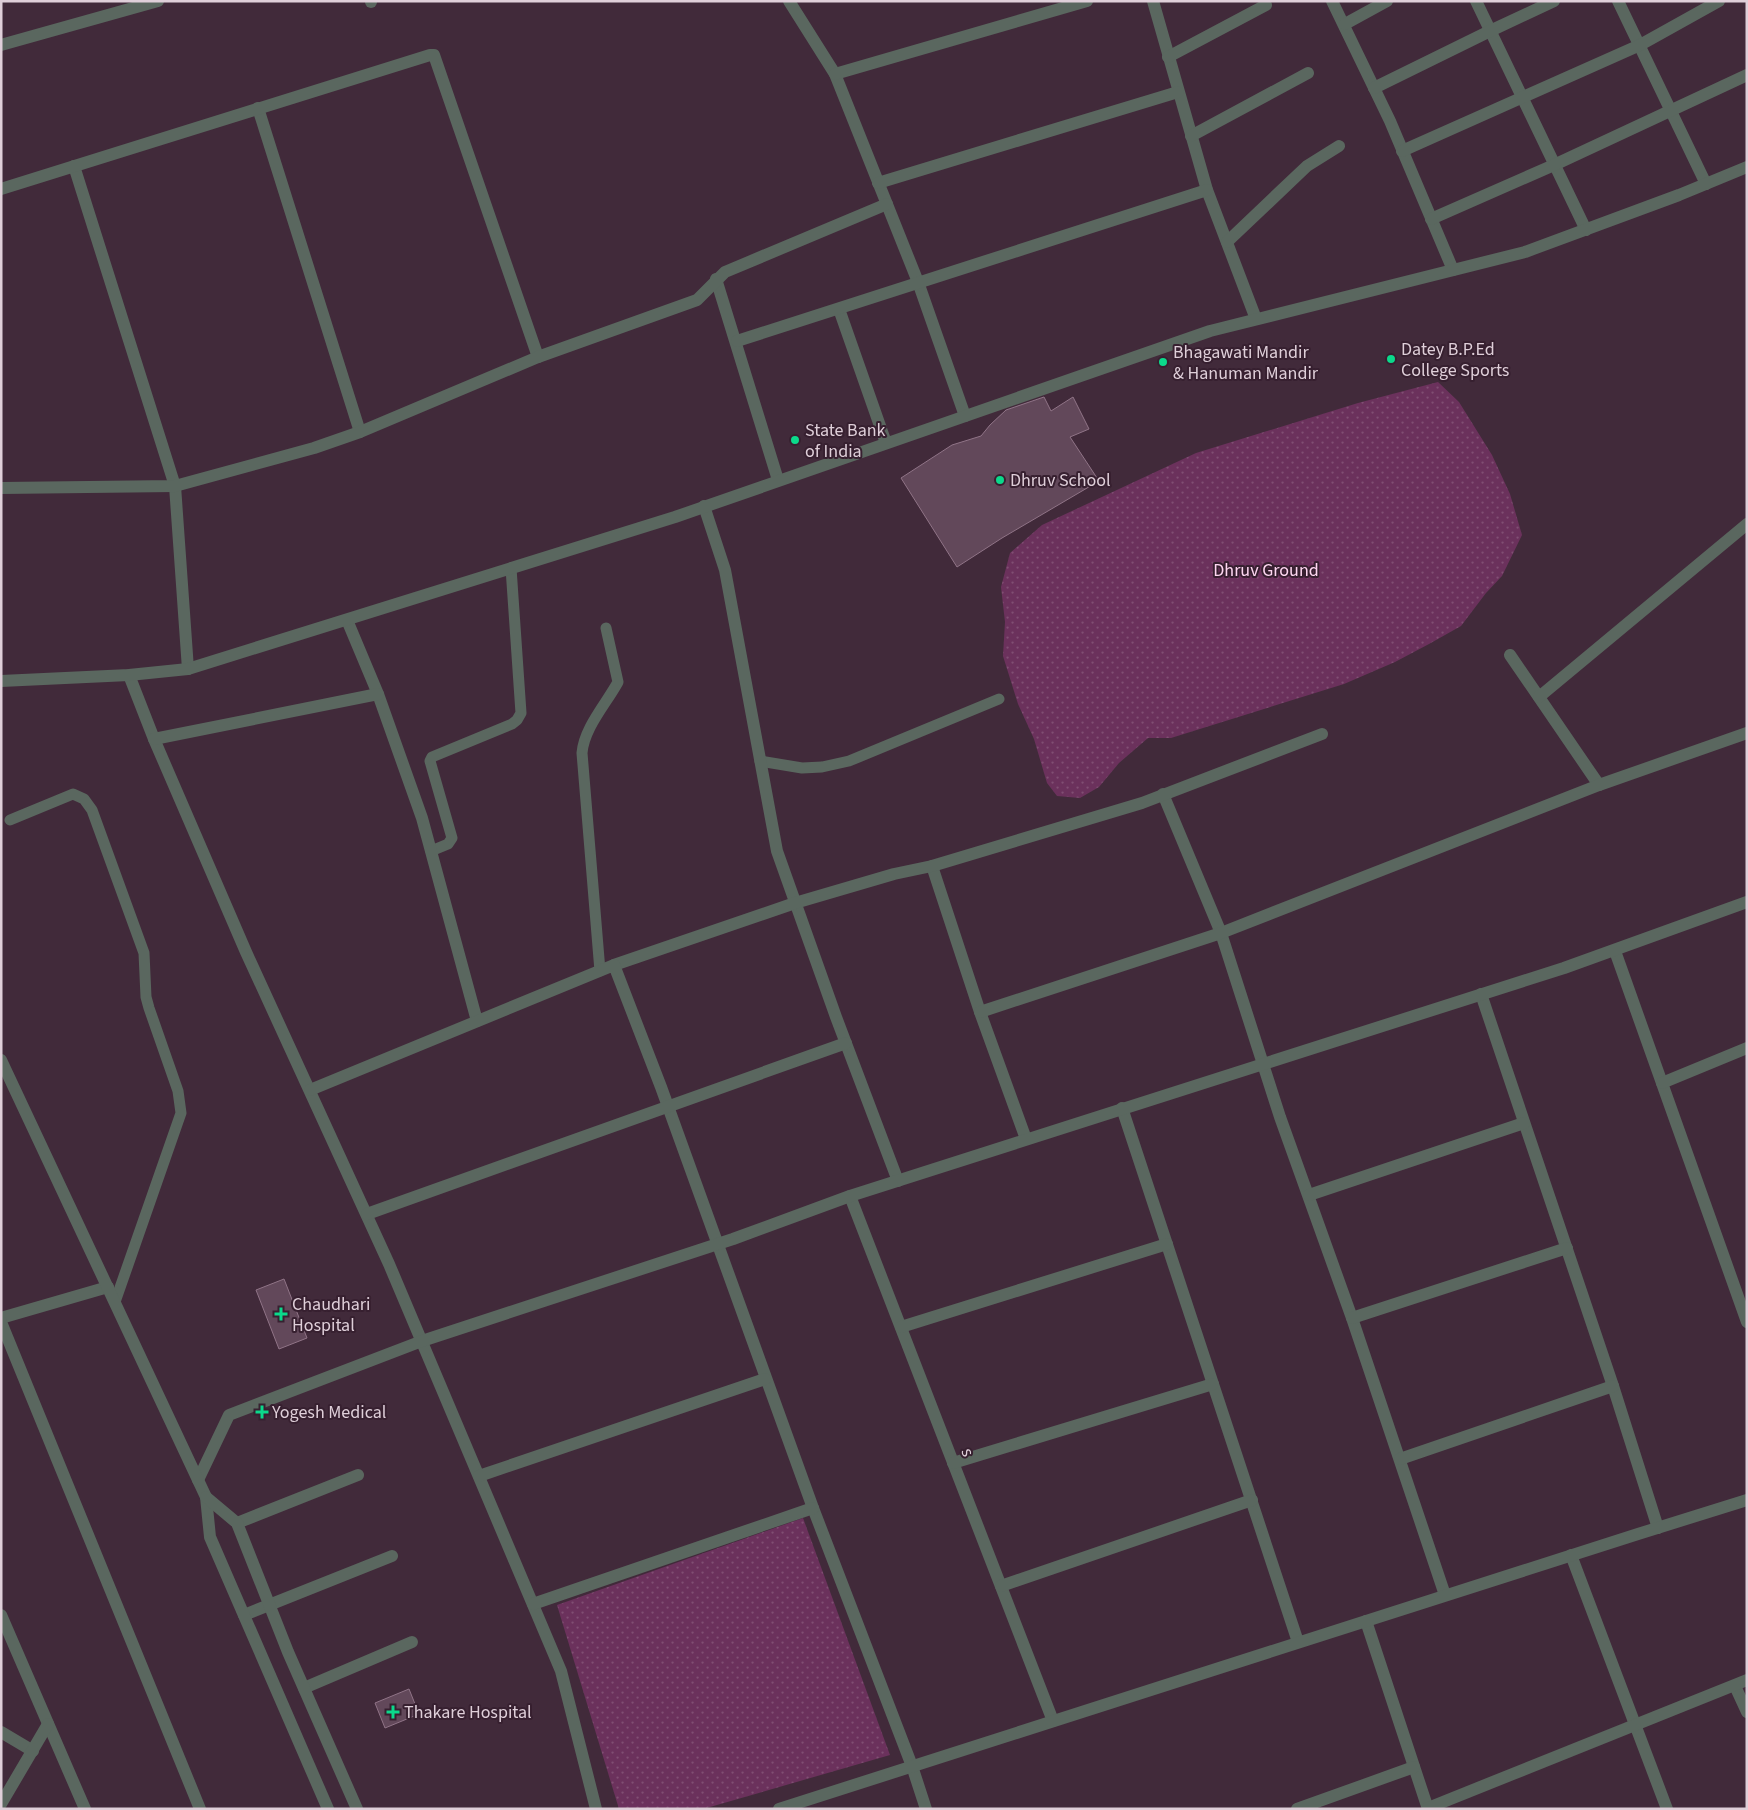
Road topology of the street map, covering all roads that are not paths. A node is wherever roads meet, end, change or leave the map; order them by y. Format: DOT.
graph roads {
  1 [pos="158,1"];
  2 [pos="789,1"];
  3 [pos="1087,1"];
  4 [pos="1153,1"];
  5 [pos="1332,1"];
  6 [pos="1387,1"];
  7 [pos="1476,1"];
  8 [pos="1554,1"];
  9 [pos="1618,1"];
  10 [pos="1719,1"];
  11 [pos="1266,5"];
  12 [pos="1345,24"];
  13 [pos="1490,31"];
  14 [pos="1,45"];
  15 [pos="1640,45"];
  16 [pos="1168,57"];
  17 [pos="1308,73"];
  18 [pos="835,74"];
  19 [pos="1747,75"];
  20 [pos="1374,88"];
  21 [pos="1178,92"];
  22 [pos="1522,98"];
  23 [pos="258,108"];
  24 [pos="1672,112"];
  25 [pos="1191,136"];
  26 [pos="1339,146"];
  27 [pos="1402,151"];
  28 [pos="1554,165"];
  29 [pos="74,166"];
  30 [pos="1747,167"];
  31 [pos="878,183"];
  32 [pos="1706,184"];
  33 [pos="1,189"];
  34 [pos="1207,190"];
  35 [pos="887,204"];
  36 [pos="1431,219"];
  37 [pos="1586,230"];
  38 [pos="1227,242"];
  39 [pos="1452,270"];
  40 [pos="716,280"];
  41 [pos="918,282"];
  42 [pos="839,309"];
  43 [pos="1256,319"];
  44 [pos="737,341"];
  45 [pos="538,357"];
  46 [pos="965,416"];
  47 [pos="360,432"];
  48 [pos="886,443"];
  49 [pos="778,480"];
  50 [pos="175,486"];
  51 [pos="1,488"];
  52 [pos="704,506"];
  53 [pos="1745,531"];
  54 [pos="511,568"];
  55 [pos="347,620"];
  56 [pos="606,628"];
  57 [pos="1510,655"];
  58 [pos="188,669"];
  59 [pos="129,675"];
  60 [pos="1,681"];
  61 [pos="378,694"];
  62 [pos="1538,697"];
  63 [pos="999,699"];
  64 [pos="1322,734"];
  65 [pos="1747,734"];
  66 [pos="154,739"];
  67 [pos="760,761"];
  68 [pos="1600,785"];
  69 [pos="1163,794"];
  70 [pos="10,820"];
  71 [pos="431,851"];
  72 [pos="932,866"];
  73 [pos="1747,902"];
  74 [pos="796,903"];
  75 [pos="1221,933"];
  76 [pos="1615,951"];
  77 [pos="614,965"];
  78 [pos="600,971"];
  79 [pos="1481,994"];
  80 [pos="980,1012"];
  81 [pos="477,1021"];
  82 [pos="846,1043"];
  83 [pos="1747,1048"];
  84 [pos="1,1060"];
  85 [pos="1264,1062"];
  86 [pos="1662,1083"];
  87 [pos="310,1090"];
  88 [pos="669,1108"];
  89 [pos="1122,1108"];
  90 [pos="1524,1123"];
  91 [pos="1026,1139"];
  92 [pos="898,1180"];
  93 [pos="1308,1195"];
  94 [pos="850,1196"];
  95 [pos="367,1214"];
  96 [pos="717,1244"];
  97 [pos="1167,1244"];
  98 [pos="1566,1248"];
  99 [pos="108,1287"];
  100 [pos="115,1302"];
  101 [pos="1,1318"];
  102 [pos="1352,1318"];
  103 [pos="1,1322"];
  104 [pos="1747,1322"];
  105 [pos="900,1327"];
  106 [pos="422,1341"];
  107 [pos="765,1379"];
  108 [pos="1214,1384"];
  109 [pos="1613,1386"];
  110 [pos="1400,1459"];
  111 [pos="953,1462"];
  112 [pos="358,1475"];
  113 [pos="479,1476"];
  114 [pos="198,1480"];
  115 [pos="206,1497"];
  116 [pos="1252,1500"];
  117 [pos="1747,1500"];
  118 [pos="813,1508"];
  119 [pos="238,1523"];
  120 [pos="1658,1528"];
  121 [pos="1571,1555"];
  122 [pos="392,1556"];
  123 [pos="1001,1586"];
  124 [pos="1445,1596"];
  125 [pos="533,1604"];
  126 [pos="270,1605"];
  127 [pos="1,1615"];
  128 [pos="244,1615"];
  129 [pos="1366,1621"];
  130 [pos="412,1642"];
  131 [pos="1298,1642"];
  132 [pos="1741,1683"];
  133 [pos="304,1688"];
  134 [pos="1747,1712"];
  135 [pos="1053,1721"];
  136 [pos="48,1724"];
  137 [pos="1636,1725"];
  138 [pos="1,1732"];
  139 [pos="33,1751"];
  140 [pos="912,1766"];
  141 [pos="1414,1767"];
  142 [pos="1,1804"];
  143 [pos="1428,1808"];
  144 [pos="85,1809"];
  145 [pos="200,1809"];
  146 [pos="328,1809"];
  147 [pos="358,1809"];
  148 [pos="596,1809"];
  149 [pos="779,1809"];
  150 [pos="926,1809"];
  151 [pos="1297,1809"];
  152 [pos="1667,1809"];
  1 -- 14 [label="street"];
  2 -- 18 [label="street"];
  3 -- 18 [label="street"];
  4 -- 16 [label="street"];
  5 -- 12 [label="street"];
  6 -- 12 [label="street"];
  7 -- 13 [label="street"];
  8 -- 13 [label="street"];
  9 -- 15 [label="street"];
  10 -- 15 [label="street"];
  11 -- 16 [label="street"];
  12 -- 20 [label="street"];
  13 -- 20 [label="street"];
  13 -- 22 [label="street"];
  15 -- 22 [label="street"];
  15 -- 24 [label="street"];
  16 -- 21 [label="street"];
  17 -- 25 [label="street"];
  18 -- 31 [label="street"];
  19 -- 24 [label="street"];
  20 -- 27 [label="street"];
  21 -- 25 [label="street"];
  21 -- 31 [label="street"];
  22 -- 27 [label="street"];
  22 -- 28 [label="street"];
  23 -- 29 [label="street"];
  23 -- 45 [label="street"];
  23 -- 47 [label="street"];
  24 -- 28 [label="street"];
  24 -- 32 [label="street"];
  25 -- 34 [label="street"];
  26 -- 38 [label="street"];
  27 -- 36 [label="street"];
  28 -- 36 [label="street"];
  28 -- 37 [label="street"];
  29 -- 33 [label="street"];
  29 -- 50 [label="street"];
  30 -- 32 [label="street"];
  31 -- 35 [label="street"];
  32 -- 37 [label="street"];
  34 -- 38 [label="street"];
  34 -- 41 [label="street"];
  35 -- 40 [label="street"];
  35 -- 41 [label="street"];
  36 -- 39 [label="street"];
  37 -- 39 [label="street"];
  38 -- 43 [label="street"];
  39 -- 43 [label="street"];
  40 -- 44 [label="street"];
  40 -- 45 [label="street"];
  41 -- 42 [label="street"];
  41 -- 46 [label="street"];
  42 -- 44 [label="street"];
  42 -- 48 [label="street"];
  43 -- 46 [label="street"];
  44 -- 49 [label="street"];
  45 -- 47 [label="street"];
  46 -- 48 [label="street"];
  47 -- 50 [label="street"];
  48 -- 49 [label="street"];
  49 -- 52 [label="street"];
  50 -- 51 [label="street"];
  50 -- 58 [label="street"];
  52 -- 54 [label="street"];
  52 -- 67 [label="street"];
  53 -- 62 [label="street"];
  54 -- 55 [label="street"];
  54 -- 71 [label="lane"];
  55 -- 58 [label="street"];
  55 -- 61 [label="street"];
  56 -- 78 [label="lane"];
  57 -- 62 [label="street"];
  58 -- 59 [label="street"];
  59 -- 60 [label="street"];
  59 -- 66 [label="street"];
  61 -- 66 [label="street"];
  61 -- 71 [label="street"];
  62 -- 68 [label="street"];
  63 -- 67 [label="lane"];
  64 -- 69 [label="street"];
  65 -- 68 [label="street"];
  66 -- 87 [label="street"];
  67 -- 74 [label="street"];
  68 -- 75 [label="street"];
  69 -- 72 [label="street"];
  69 -- 75 [label="street"];
  70 -- 100 [label="lane"];
  71 -- 81 [label="street"];
  72 -- 74 [label="street"];
  72 -- 80 [label="street"];
  73 -- 76 [label="street"];
  74 -- 77 [label="street"];
  74 -- 82 [label="street"];
  75 -- 80 [label="street"];
  75 -- 85 [label="street"];
  76 -- 79 [label="street"];
  76 -- 86 [label="street"];
  77 -- 78 [label="street"];
  77 -- 88 [label="street"];
  78 -- 81 [label="street"];
  79 -- 85 [label="street"];
  79 -- 90 [label="street"];
  80 -- 91 [label="street"];
  81 -- 87 [label="street"];
  82 -- 88 [label="street"];
  82 -- 92 [label="street"];
  83 -- 86 [label="street"];
  84 -- 99 [label="street"];
  85 -- 89 [label="street"];
  85 -- 93 [label="street"];
  86 -- 104 [label="street"];
  87 -- 95 [label="street"];
  88 -- 95 [label="street"];
  88 -- 96 [label="street"];
  89 -- 91 [label="street"];
  89 -- 97 [label="street"];
  90 -- 93 [label="street"];
  90 -- 98 [label="street"];
  91 -- 92 [label="street"];
  92 -- 94 [label="street"];
  93 -- 102 [label="street"];
  94 -- 96 [label="street"];
  94 -- 105 [label="street, s"];
  95 -- 106 [label="street"];
  96 -- 106 [label="street"];
  96 -- 107 [label="street"];
  97 -- 105 [label="street"];
  97 -- 108 [label="street"];
  98 -- 102 [label="street"];
  98 -- 109 [label="street"];
  99 -- 100 [label="street"];
  99 -- 101 [label="street"];
  100 -- 114 [label="street"];
  102 -- 110 [label="street"];
  103 -- 145 [label="street"];
  105 -- 111 [label="street, s"];
  106 -- 113 [label="street"];
  106 -- 114 [label="street"];
  107 -- 113 [label="street"];
  107 -- 118 [label="street"];
  108 -- 111 [label="street"];
  108 -- 116 [label="street"];
  109 -- 110 [label="street"];
  109 -- 120 [label="street"];
  110 -- 124 [label="street"];
  111 -- 123 [label="street, s"];
  112 -- 119 [label="street"];
  113 -- 125 [label="street"];
  114 -- 115 [label="street"];
  115 -- 119 [label="street"];
  115 -- 128 [label="street"];
  116 -- 123 [label="street"];
  116 -- 131 [label="street"];
  117 -- 120 [label="street"];
  118 -- 125 [label="street"];
  118 -- 140 [label="street"];
  119 -- 126 [label="street"];
  120 -- 121 [label="street"];
  121 -- 124 [label="street"];
  121 -- 137 [label="street"];
  122 -- 126 [label="street"];
  123 -- 135 [label="street, s"];
  124 -- 129 [label="street"];
  125 -- 148 [label="street"];
  126 -- 128 [label="street"];
  126 -- 133 [label="street"];
  127 -- 136 [label="street"];
  128 -- 146 [label="street"];
  129 -- 131 [label="street"];
  129 -- 141 [label="street"];
  130 -- 133 [label="street"];
  131 -- 135 [label="street"];
  132 -- 134 [label="street"];
  132 -- 137 [label="street"];
  133 -- 147 [label="street"];
  135 -- 140 [label="street"];
  136 -- 139 [label="street"];
  136 -- 144 [label="street"];
  137 -- 143 [label="street"];
  137 -- 152 [label="street"];
  138 -- 139 [label="street"];
  139 -- 142 [label="street"];
  140 -- 149 [label="street"];
  140 -- 150 [label="street"];
  141 -- 143 [label="street"];
  141 -- 151 [label="street"];
}
